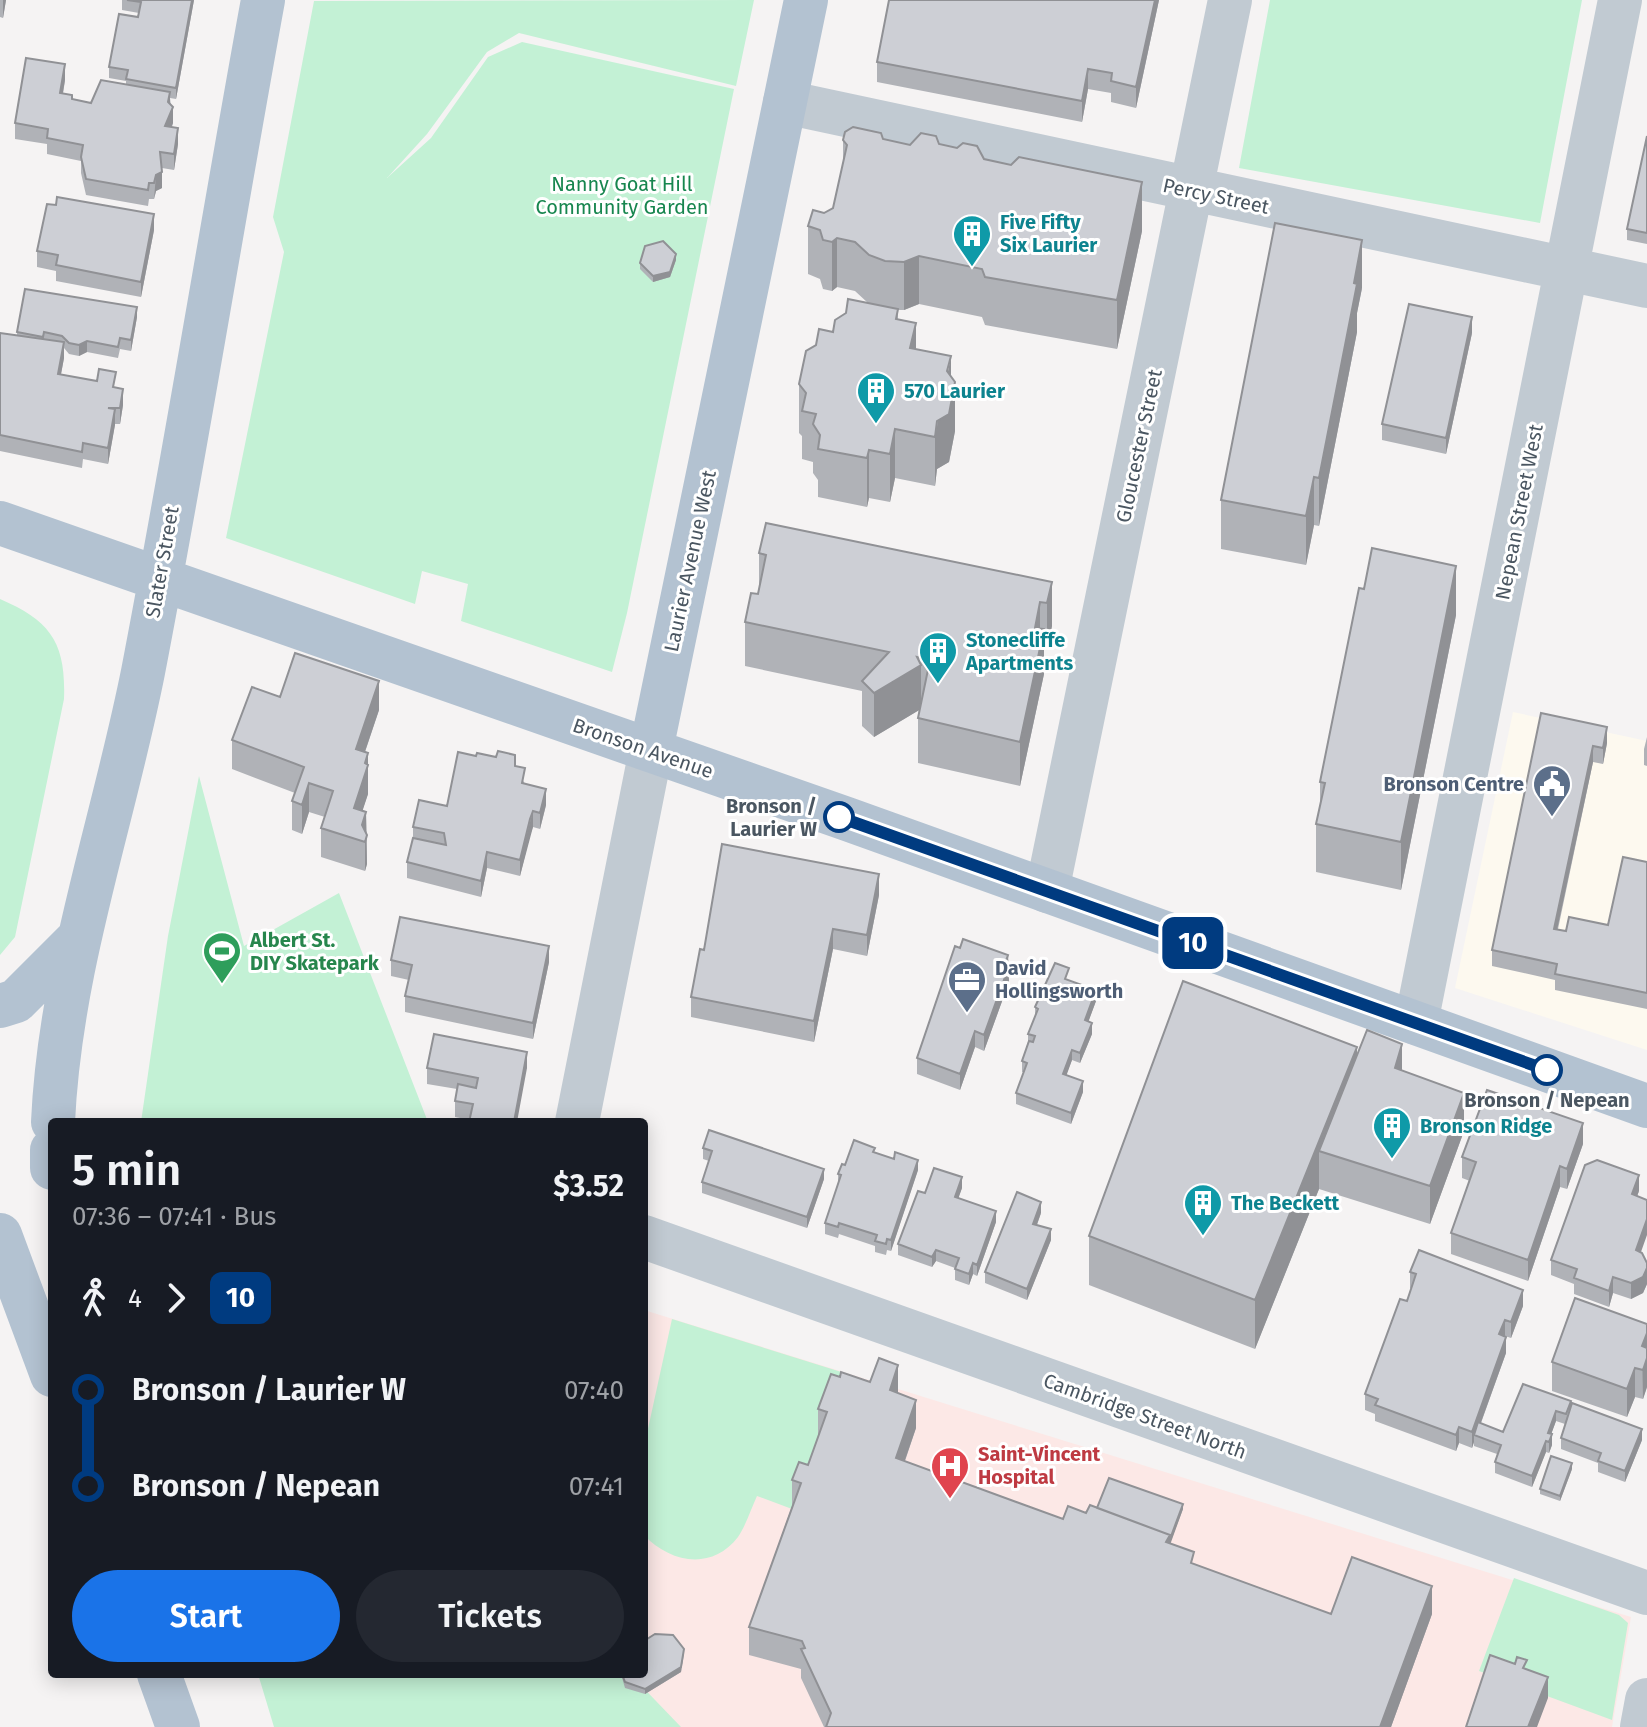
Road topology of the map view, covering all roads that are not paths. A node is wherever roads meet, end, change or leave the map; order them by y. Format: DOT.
graph roads {
  1 [pos="263,0"];
  2 [pos="806,0"];
  3 [pos="1230,0"];
  4 [pos="1620,0"];
  5 [pos="785,102"];
  6 [pos="1191,191"];
  7 [pos="1568,269"];
  8 [pos="1647,286"];
  9 [pos="0,523"];
  10 [pos="158,578"];
  11 [pos="651,750"];
  12 [pos="1047,891"];
  13 [pos="79,938"];
  14 [pos="0,1006"];
  15 [pos="1416,1023"];
  16 [pos="1647,1106"];
  17 [pos="53,1118"];
  18 [pos="578,1118"];
  19 [pos="0,1235"];
  20 [pos="648,1238"];
  21 [pos="48,1364"];
  22 [pos="1647,1593"];
  23 [pos="160,1678"];
  24 [pos="1647,1700"];
  25 [pos="178,1727"];
  26 [pos="1642,1727"];
  1 -- 10 [label="main road, Slater Street"];
  2 -- 5 [label="main road, Laurier Avenue West"];
  3 -- 6 [label="street, Gloucester Street"];
  4 -- 7 [label="street, Nepean Street West"];
  5 -- 6 [label="street, Percy Street"];
  5 -- 11 [label="main road, Laurier Avenue West"];
  6 -- 7 [label="street, Percy Street"];
  6 -- 12 [label="street, Gloucester Street"];
  7 -- 8 [label="street, Percy Street"];
  7 -- 15 [label="street, Nepean Street West"];
  9 -- 10 [label="main road, Bronson Avenue"];
  10 -- 11 [label="main road, Bronson Avenue"];
  10 -- 13 [label="main road, Slater Street"];
  11 -- 12 [label="main road, Bronson Avenue"];
  11 -- 18 [label="street, Laurier Avenue West"];
  12 -- 15 [label="main road, Bronson Avenue"];
  13 -- 14 [label="main road"];
  13 -- 17 [label="main road, Slater Street"];
  15 -- 16 [label="main road, Bronson Avenue"];
  19 -- 21 [label="main road"];
  20 -- 22 [label="street, Cambridge Street North"];
  23 -- 25 [label="main road"];
  24 -- 26 [label="street"];
}
